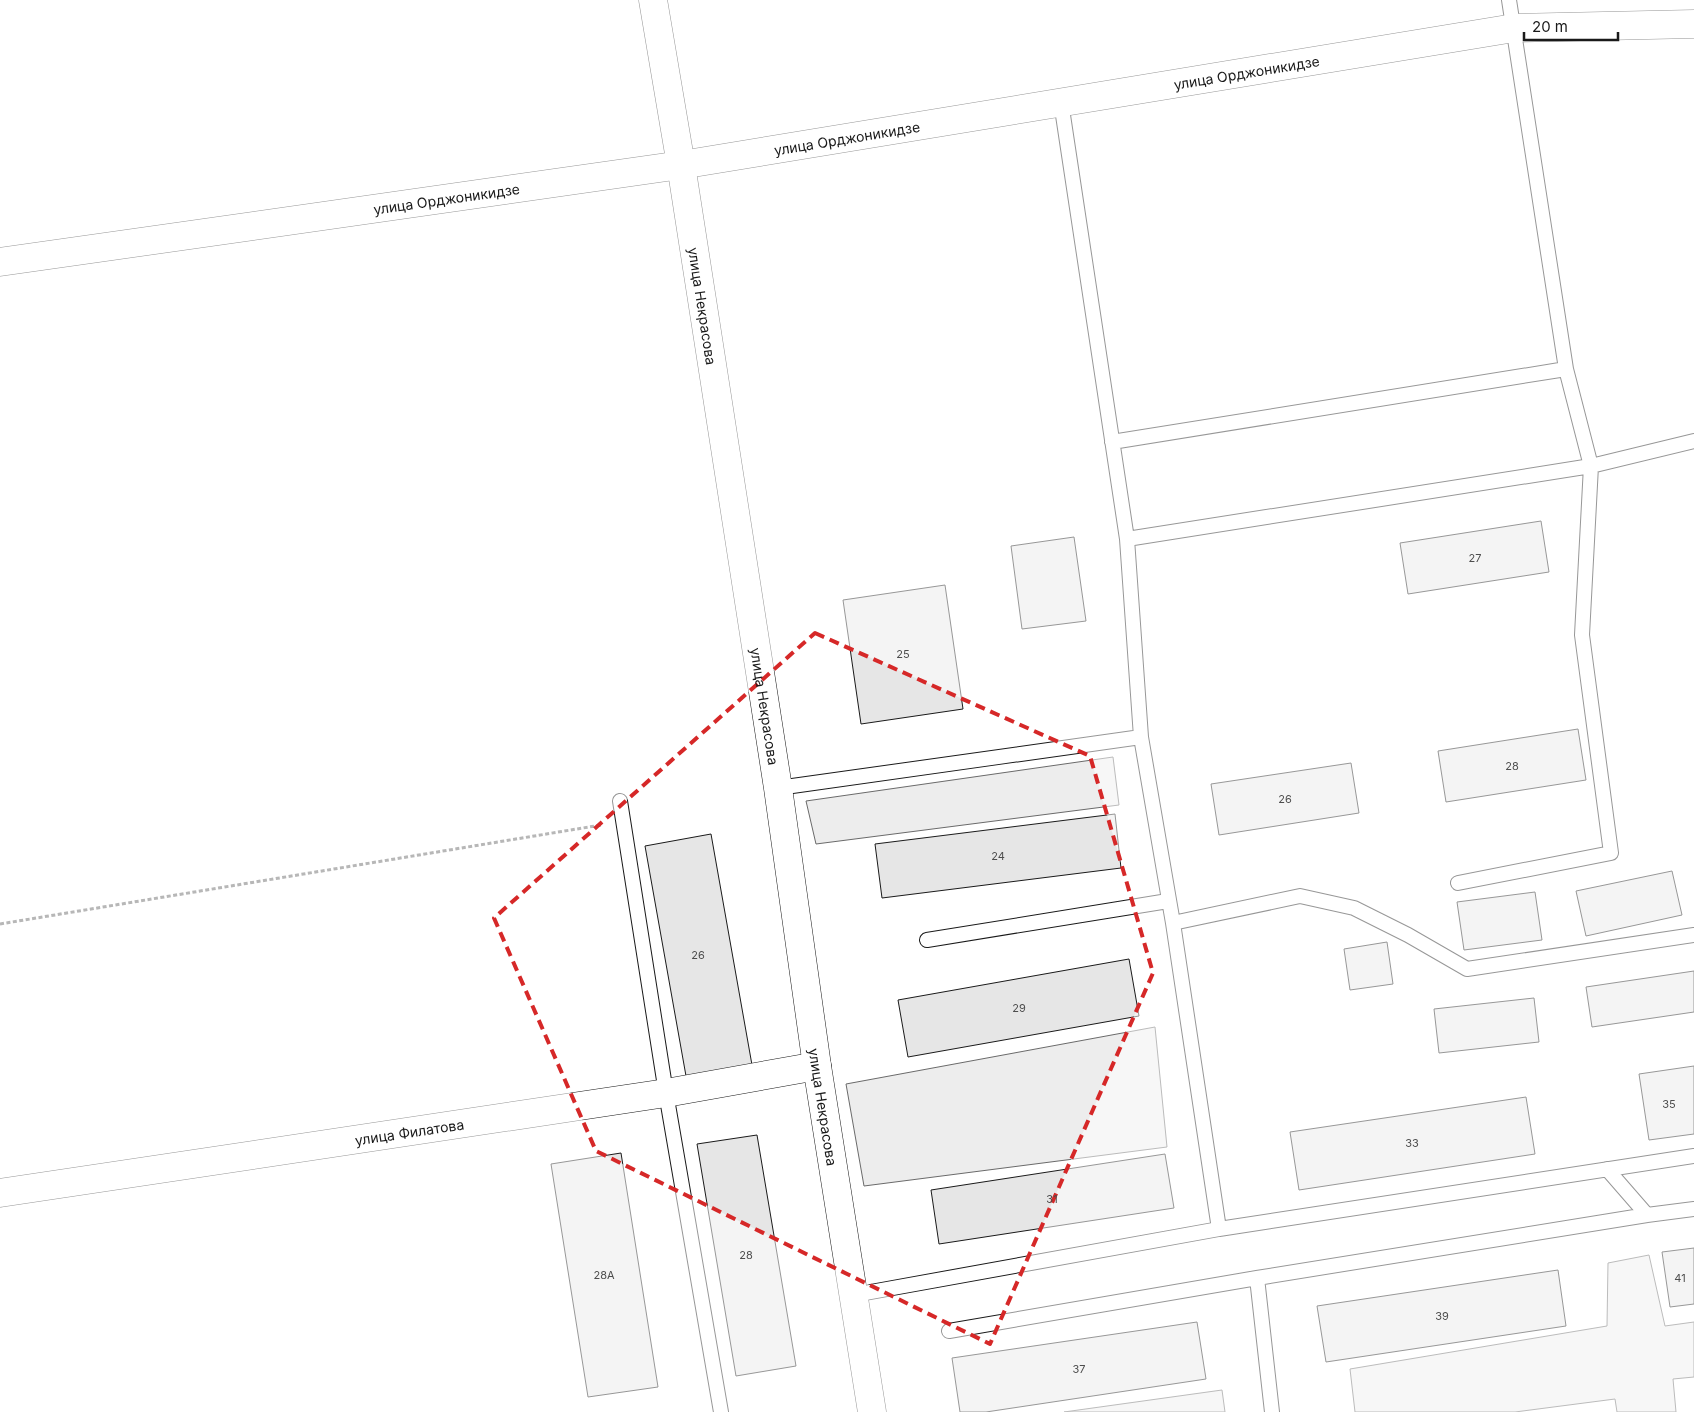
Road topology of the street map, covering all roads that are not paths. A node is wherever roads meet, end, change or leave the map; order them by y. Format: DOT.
graph roads {
  1 [pos="652,0"];
  2 [pos="1508,0"];
  3 [pos="1694,24"];
  4 [pos="1514,28"];
  5 [pos="1061,102"];
  6 [pos="681,165"];
  7 [pos="0,262"];
  8 [pos="1566,369"];
  9 [pos="1694,441"];
  10 [pos="1112,442"];
  11 [pos="1590,466"];
  12 [pos="1126,539"];
  13 [pos="1141,737"];
  14 [pos="778,788"];
  15 [pos="620,801"];
  16 [pos="1458,883"];
  17 [pos="1168,901"];
  18 [pos="1173,923"];
  19 [pos="1694,935"];
  20 [pos="927,940"];
  21 [pos="817,1066"];
  22 [pos="666,1093"];
  23 [pos="1694,1156"];
  24 [pos="1606,1169"];
  25 [pos="0,1193"];
  26 [pos="1694,1209"];
  27 [pos="1647,1214"];
  28 [pos="1219,1229"];
  29 [pos="1257,1278"];
  30 [pos="854,1295"];
  31 [pos="949,1331"];
  32 [pos="721,1412"];
  33 [pos="872,1412"];
  34 [pos="1272,1412"];
  1 -- 6 [label="street, улица Некрасова"];
  2 -- 4 [label="lane"];
  3 -- 4 [label="street, улица Орджоникидзе"];
  4 -- 5 [label="street, улица Орджоникидзе"];
  4 -- 8 [label="lane"];
  5 -- 6 [label="street, улица Орджоникидзе"];
  5 -- 10 [label="lane"];
  6 -- 7 [label="street, улица Орджоникидзе"];
  6 -- 14 [label="street, улица Некрасова"];
  8 -- 10 [label="lane"];
  8 -- 11 [label="lane"];
  9 -- 11 [label="lane"];
  10 -- 12 [label="lane"];
  11 -- 12 [label="lane"];
  11 -- 16 [label="lane"];
  12 -- 13 [label="lane"];
  13 -- 14 [label="lane"];
  13 -- 17 [label="lane"];
  14 -- 21 [label="street, улица Некрасова"];
  15 -- 22 [label="lane"];
  17 -- 18 [label="lane"];
  17 -- 20 [label="lane"];
  18 -- 19 [label="lane"];
  18 -- 28 [label="lane"];
  21 -- 22 [label="street, улица Филатова"];
  21 -- 30 [label="street, улица Некрасова"];
  22 -- 25 [label="street, улица Филатова"];
  22 -- 32 [label="lane"];
  23 -- 24 [label="lane"];
  24 -- 27 [label="lane"];
  24 -- 28 [label="lane"];
  26 -- 27 [label="lane"];
  27 -- 29 [label="lane"];
  28 -- 30 [label="lane"];
  29 -- 31 [label="lane"];
  29 -- 34 [label="lane"];
  30 -- 33 [label="street, улица Некрасова"];
}
